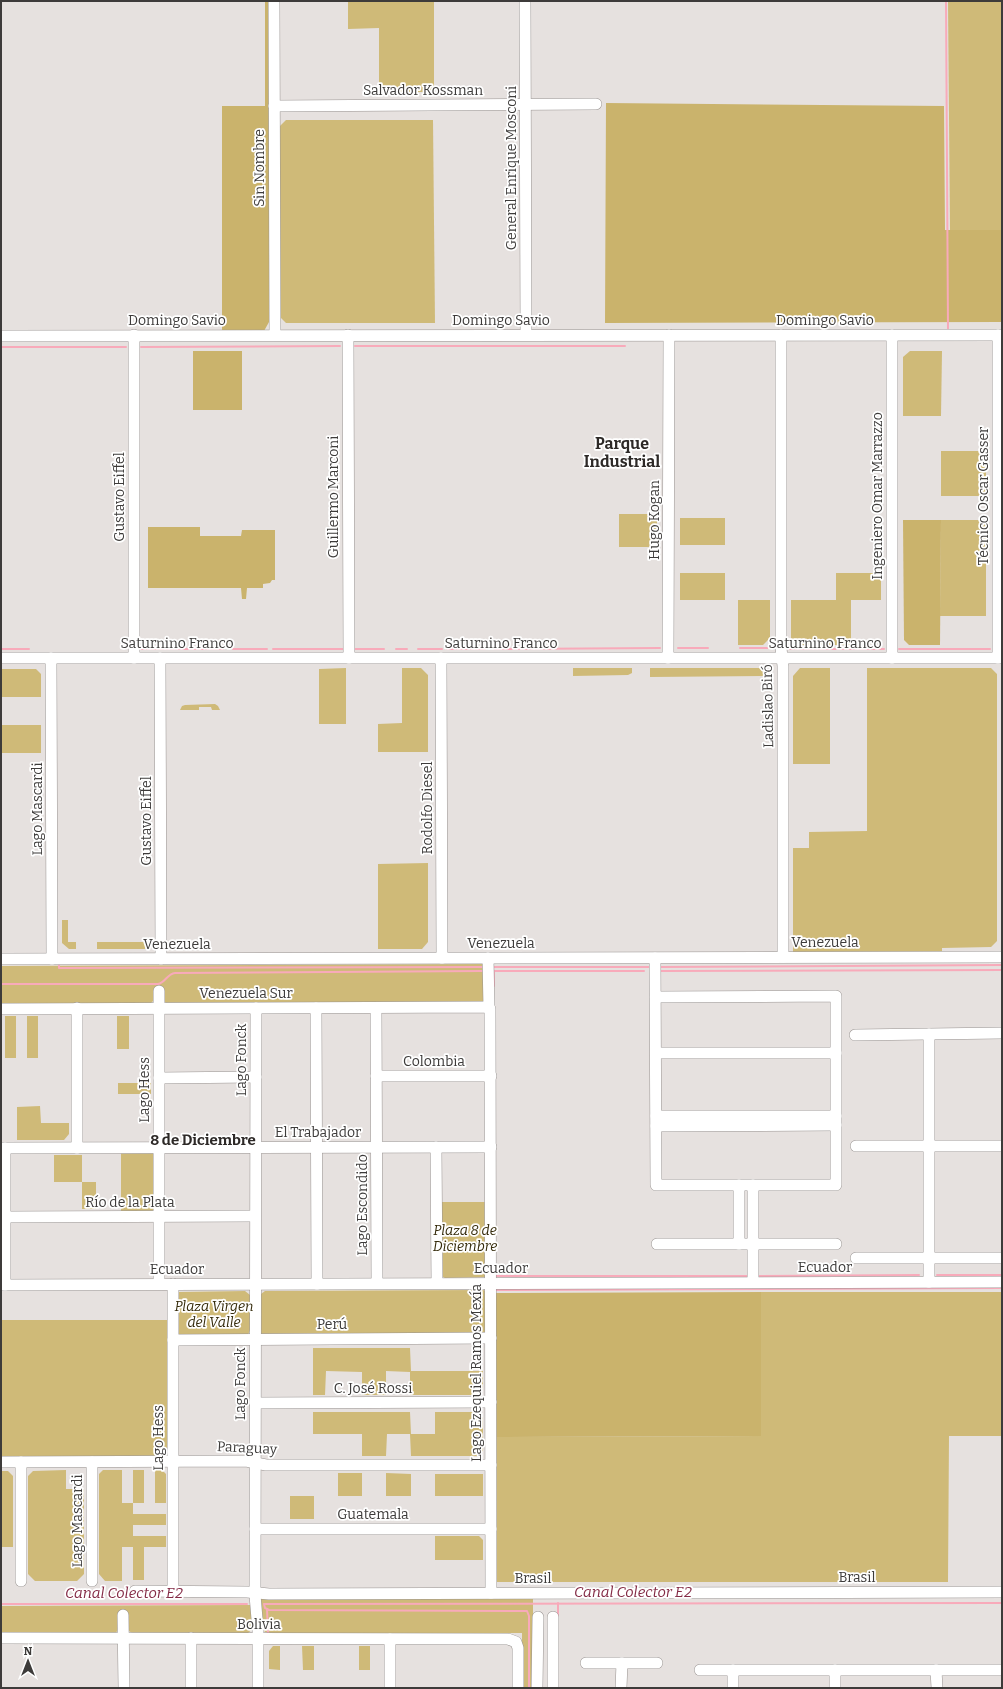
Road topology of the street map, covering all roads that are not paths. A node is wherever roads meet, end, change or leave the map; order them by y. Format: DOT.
graph roads {
  1 [pos="274,1"];
  2 [pos="525,1"];
  3 [pos="596,104"];
  4 [pos="525,105"];
  5 [pos="274,106"];
  6 [pos="134,335"];
  7 [pos="275,335"];
  8 [pos="348,335"];
  9 [pos="526,335"];
  10 [pos="669,335"];
  11 [pos="781,335"];
  12 [pos="892,335"];
  13 [pos="1000,335"];
  14 [pos="1,336"];
  15 [pos="1,658"];
  16 [pos="51,658"];
  17 [pos="134,658"];
  18 [pos="160,658"];
  19 [pos="349,658"];
  20 [pos="441,658"];
  21 [pos="668,658"];
  22 [pos="782,658"];
  23 [pos="892,658"];
  24 [pos="1000,658"];
  25 [pos="1002,957"];
  26 [pos="442,958"];
  27 [pos="488,958"];
  28 [pos="655,958"];
  29 [pos="784,958"];
  30 [pos="1,959"];
  31 [pos="52,959"];
  32 [pos="161,959"];
  33 [pos="159,991"];
  34 [pos="655,997"];
  35 [pos="76,1008"];
  36 [pos="159,1008"];
  37 [pos="256,1008"];
  38 [pos="316,1008"];
  39 [pos="376,1008"];
  40 [pos="490,1008"];
  41 [pos="1,1009"];
  42 [pos="1002,1033"];
  43 [pos="930,1034"];
  44 [pos="855,1035"];
  45 [pos="656,1053"];
  46 [pos="836,1053"];
  47 [pos="376,1076"];
  48 [pos="491,1076"];
  49 [pos="256,1077"];
  50 [pos="159,1078"];
  51 [pos="656,1121"];
  52 [pos="836,1121"];
  53 [pos="856,1146"];
  54 [pos="929,1146"];
  55 [pos="1002,1146"];
  56 [pos="255,1147"];
  57 [pos="317,1147"];
  58 [pos="376,1147"];
  59 [pos="436,1147"];
  60 [pos="491,1147"];
  61 [pos="3,1148"];
  62 [pos="77,1148"];
  63 [pos="159,1148"];
  64 [pos="739,1185"];
  65 [pos="753,1185"];
  66 [pos="255,1216"];
  67 [pos="159,1217"];
  68 [pos="5,1218"];
  69 [pos="657,1244"];
  70 [pos="740,1244"];
  71 [pos="753,1244"];
  72 [pos="836,1244"];
  73 [pos="856,1258"];
  74 [pos="927,1258"];
  75 [pos="1002,1258"];
  76 [pos="753,1282"];
  77 [pos="927,1282"];
  78 [pos="1002,1282"];
  79 [pos="377,1283"];
  80 [pos="437,1283"];
  81 [pos="491,1283"];
  82 [pos="159,1284"];
  83 [pos="173,1284"];
  84 [pos="255,1284"];
  85 [pos="317,1284"];
  86 [pos="3,1285"];
  87 [pos="491,1338"];
  88 [pos="173,1340"];
  89 [pos="255,1340"];
  90 [pos="491,1402"];
  91 [pos="255,1403"];
  92 [pos="1,1462"];
  93 [pos="21,1462"];
  94 [pos="92,1462"];
  95 [pos="173,1462"];
  96 [pos="255,1463"];
  97 [pos="491,1466"];
  98 [pos="255,1529"];
  99 [pos="491,1529"];
  100 [pos="21,1581"];
  101 [pos="92,1581"];
  102 [pos="135,1591"];
  103 [pos="172,1592"];
  104 [pos="1002,1592"];
  105 [pos="255,1593"];
  106 [pos="491,1593"];
  107 [pos="123,1615"];
  108 [pos="538,1617"];
  109 [pos="553,1617"];
  110 [pos="1,1638"];
  111 [pos="124,1638"];
  112 [pos="191,1638"];
  113 [pos="258,1638"];
  114 [pos="390,1639"];
  115 [pos="586,1662"];
  116 [pos="622,1663"];
  117 [pos="657,1663"];
  118 [pos="700,1670"];
  119 [pos="733,1670"];
  120 [pos="835,1670"];
  121 [pos="936,1670"];
  122 [pos="1002,1670"];
  123 [pos="124,1688"];
  124 [pos="191,1688"];
  125 [pos="258,1688"];
  126 [pos="390,1688"];
  127 [pos="518,1688"];
  128 [pos="537,1688"];
  129 [pos="553,1688"];
  130 [pos="622,1688"];
  131 [pos="733,1688"];
  132 [pos="835,1688"];
  133 [pos="937,1688"];
  1 -- 5 [label="street, Sin Nombre"];
  2 -- 4 [label="street, General Enrique Mosconi"];
  3 -- 4 [label="street, Salvador Kossman"];
  4 -- 5 [label="street, Salvador Kossman"];
  4 -- 9 [label="street, General Enrique Mosconi"];
  5 -- 7 [label="street, Sin Nombre"];
  6 -- 7 [label="street, Domingo Savio"];
  6 -- 14 [label="street, Domingo Savio"];
  6 -- 17 [label="street, Gustavo Eiffel"];
  7 -- 8 [label="street, Domingo Savio"];
  8 -- 9 [label="street, Domingo Savio"];
  8 -- 19 [label="street, Guillermo Marconi"];
  9 -- 10 [label="street, Domingo Savio"];
  10 -- 11 [label="street, Domingo Savio"];
  10 -- 21 [label="street, Hugo Kogan"];
  11 -- 12 [label="street, Domingo Savio"];
  11 -- 22 [label="street, Ladislao Biró"];
  12 -- 13 [label="street, Domingo Savio"];
  12 -- 23 [label="street, Ingeniero Omar Marrazzo"];
  13 -- 24 [label="street, Técnico Oscar Gasser"];
  15 -- 16 [label="street, Saturnino Franco"];
  16 -- 17 [label="street, Saturnino Franco"];
  16 -- 31 [label="street, Lago Mascardi"];
  17 -- 18 [label="street, Saturnino Franco"];
  18 -- 19 [label="street, Saturnino Franco"];
  18 -- 32 [label="street, Gustavo Eiffel"];
  19 -- 20 [label="street, Saturnino Franco"];
  20 -- 21 [label="street, Saturnino Franco"];
  20 -- 26 [label="street, Rodolfo Diesel"];
  21 -- 22 [label="street, Saturnino Franco"];
  22 -- 23 [label="street, Saturnino Franco"];
  22 -- 29 [label="street, Ladislao Biró"];
  23 -- 24 [label="street, Saturnino Franco"];
  25 -- 29 [label="street, Venezuela"];
  26 -- 27 [label="street, Venezuela"];
  26 -- 32 [label="street, Venezuela"];
  27 -- 28 [label="street, Venezuela"];
  27 -- 40 [label="street, Lago Ezequiel Ramos Mexía"];
  28 -- 29 [label="street, Venezuela"];
  28 -- 34 [label="street"];
  30 -- 31 [label="street, Venezuela"];
  31 -- 32 [label="street, Venezuela"];
  33 -- 36 [label="street, Lago Hess"];
  34 -- 45 [label="street"];
  34 -- 46 [label="street"];
  35 -- 36 [label="street, Venezuela Sur"];
  35 -- 41 [label="street, Venezuela Sur"];
  35 -- 62 [label="street"];
  36 -- 37 [label="street, Venezuela Sur"];
  36 -- 50 [label="street, Lago Hess"];
  37 -- 38 [label="street, Venezuela Sur"];
  37 -- 49 [label="street, Lago Fonck"];
  38 -- 39 [label="street, Venezuela Sur"];
  38 -- 57 [label="street"];
  39 -- 40 [label="street, Venezuela Sur"];
  39 -- 47 [label="street, Lago Escondido"];
  40 -- 48 [label="street, Lago Ezequiel Ramos Mexía"];
  42 -- 43 [label="street"];
  43 -- 44 [label="street"];
  43 -- 54 [label="street"];
  45 -- 46 [label="street"];
  45 -- 51 [label="street"];
  46 -- 52 [label="street"];
  47 -- 48 [label="street, Colombia"];
  47 -- 58 [label="street, Lago Escondido"];
  48 -- 60 [label="street, Lago Ezequiel Ramos Mexía"];
  49 -- 50 [label="street"];
  49 -- 56 [label="street, Lago Fonck"];
  50 -- 63 [label="street, Lago Hess"];
  51 -- 52 [label="street"];
  51 -- 64 [label="street"];
  52 -- 65 [label="street"];
  53 -- 54 [label="street"];
  54 -- 55 [label="street"];
  54 -- 74 [label="street"];
  56 -- 57 [label="street, El Trabajador"];
  56 -- 63 [label="street, El Trabajador"];
  56 -- 66 [label="street, Lago Fonck"];
  57 -- 58 [label="street, El Trabajador"];
  57 -- 85 [label="street"];
  58 -- 59 [label="street, El Trabajador"];
  58 -- 79 [label="street, Lago Escondido"];
  59 -- 60 [label="street, El Trabajador"];
  59 -- 80 [label="street"];
  60 -- 81 [label="street, Lago Ezequiel Ramos Mexía"];
  61 -- 62 [label="street, El Trabajador"];
  61 -- 68 [label="street"];
  62 -- 63 [label="street, El Trabajador"];
  63 -- 67 [label="street, Lago Hess"];
  64 -- 65 [label="street"];
  64 -- 70 [label="street"];
  65 -- 71 [label="street"];
  66 -- 67 [label="street, Río de la Plata"];
  66 -- 84 [label="street, Lago Fonck"];
  67 -- 68 [label="street, Río de la Plata"];
  67 -- 82 [label="street, Lago Hess"];
  68 -- 86 [label="street"];
  69 -- 70 [label="street"];
  70 -- 71 [label="street"];
  71 -- 72 [label="street"];
  71 -- 76 [label="street"];
  73 -- 74 [label="street"];
  74 -- 75 [label="street"];
  74 -- 77 [label="street"];
  76 -- 77 [label="street, Ecuador"];
  76 -- 81 [label="street, Ecuador"];
  77 -- 78 [label="street, Ecuador"];
  79 -- 80 [label="street, Ecuador"];
  79 -- 85 [label="street, Ecuador"];
  80 -- 81 [label="street, Ecuador"];
  81 -- 87 [label="street, Lago Ezequiel Ramos Mexía"];
  82 -- 83 [label="street, Ecuador"];
  82 -- 86 [label="street, Ecuador"];
  83 -- 84 [label="street, Ecuador"];
  83 -- 88 [label="street, Lago Hess"];
  84 -- 85 [label="street, Ecuador"];
  84 -- 89 [label="street, Lago Fonck"];
  87 -- 89 [label="street, Perú"];
  87 -- 90 [label="street, Lago Ezequiel Ramos Mexía"];
  88 -- 89 [label="street, Perú"];
  88 -- 95 [label="street, Lago Hess"];
  89 -- 91 [label="street, Lago Fonck"];
  90 -- 91 [label="street, C. José Rossi"];
  90 -- 97 [label="street, Lago Ezequiel Ramos Mexía"];
  91 -- 96 [label="street, Lago Fonck"];
  92 -- 93 [label="street, Paraguay"];
  93 -- 94 [label="street, Paraguay"];
  93 -- 100 [label="street"];
  94 -- 95 [label="street, Paraguay"];
  94 -- 101 [label="street, Lago Mascardi"];
  95 -- 96 [label="street, Paraguay"];
  95 -- 103 [label="street, Lago Hess"];
  96 -- 97 [label="street, Paraguay"];
  96 -- 98 [label="street, Lago Fonck"];
  97 -- 99 [label="street, Lago Ezequiel Ramos Mexía"];
  98 -- 99 [label="street, Guatemala"];
  98 -- 105 [label="street, Lago Fonck"];
  99 -- 106 [label="street, Lago Ezequiel Ramos Mexía"];
  102 -- 103 [label="street, Brasil"];
  103 -- 105 [label="street, Brasil"];
  104 -- 106 [label="street, Brasil"];
  105 -- 106 [label="street, Brasil"];
  105 -- 113 [label="street, Lago Fonck"];
  107 -- 111 [label="street"];
  108 -- 128 [label="street"];
  109 -- 129 [label="street"];
  110 -- 111 [label="street, Bolivia"];
  111 -- 112 [label="street, Bolivia"];
  111 -- 123 [label="street"];
  112 -- 113 [label="street, Bolivia"];
  112 -- 124 [label="street"];
  113 -- 114 [label="street, Bolivia"];
  113 -- 125 [label="street, Lago Fonck"];
  114 -- 126 [label="street"];
  114 -- 127 [label="street, Bolivia"];
  115 -- 116 [label="street"];
  116 -- 117 [label="street"];
  116 -- 130 [label="street"];
  118 -- 119 [label="street"];
  119 -- 120 [label="street"];
  119 -- 131 [label="street"];
  120 -- 121 [label="street"];
  120 -- 132 [label="street"];
  121 -- 122 [label="street"];
  121 -- 133 [label="street"];
}
